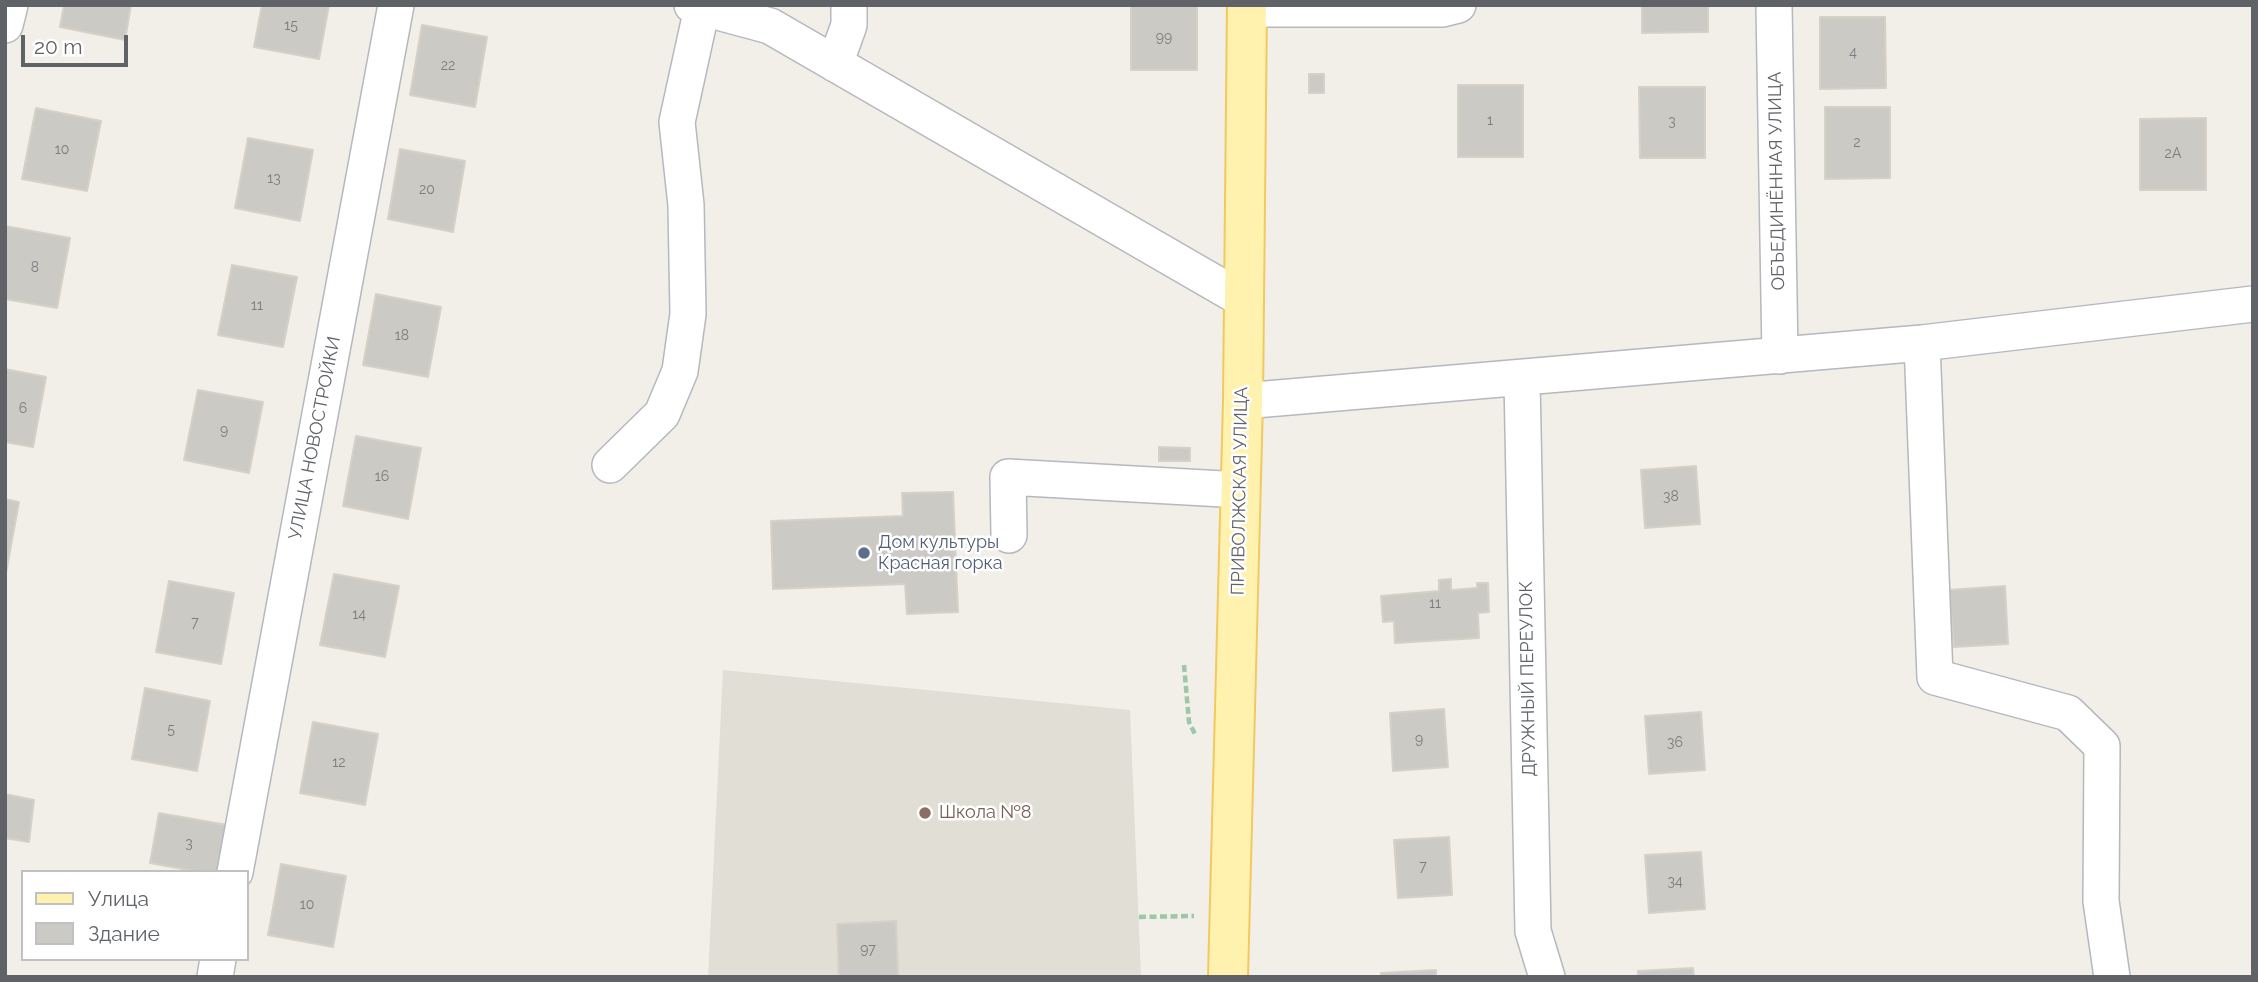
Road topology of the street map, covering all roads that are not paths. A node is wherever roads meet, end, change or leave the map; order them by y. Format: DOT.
graph roads {
  1 [pos="10,5"];
  2 [pos="396,5"];
  3 [pos="849,5"];
  4 [pos="1458,5"];
  5 [pos="1774,5"];
  6 [pos="697,6"];
  7 [pos="1247,7"];
  8 [pos="5,25"];
  9 [pos="835,64"];
  10 [pos="1244,300"];
  11 [pos="2253,304"];
  12 [pos="1922,343"];
  13 [pos="1780,356"];
  14 [pos="1522,380"];
  15 [pos="1243,401"];
  16 [pos="610,465"];
  17 [pos="1241,490"];
  18 [pos="1009,535"];
  19 [pos="235,870"];
  20 [pos="1228,977"];
  21 [pos="1547,977"];
  22 [pos="2112,977"];
  1 -- 8 [label="street"];
  2 -- 19 [label="street, УЛИЦА НОВОСТРОЙКИ"];
  3 -- 9 [label="street"];
  4 -- 7 [label="street"];
  5 -- 13 [label="street, ОБЪЕДИНЁННАЯ УЛИЦА"];
  6 -- 9 [label="street"];
  6 -- 16 [label="street"];
  7 -- 10 [label="main road, ПРИВОЛЖСКАЯ УЛИЦА"];
  9 -- 10 [label="street"];
  10 -- 15 [label="main road, ПРИВОЛЖСКАЯ УЛИЦА"];
  11 -- 12 [label="street"];
  12 -- 13 [label="street"];
  12 -- 22 [label="street"];
  13 -- 14 [label="street"];
  14 -- 15 [label="street"];
  14 -- 21 [label="street, ДРУЖНЫЙ ПЕРЕУЛОК"];
  15 -- 17 [label="main road, ПРИВОЛЖСКАЯ УЛИЦА"];
  17 -- 18 [label="street"];
  17 -- 20 [label="main road, ПРИВОЛЖСКАЯ УЛИЦА"];
}
